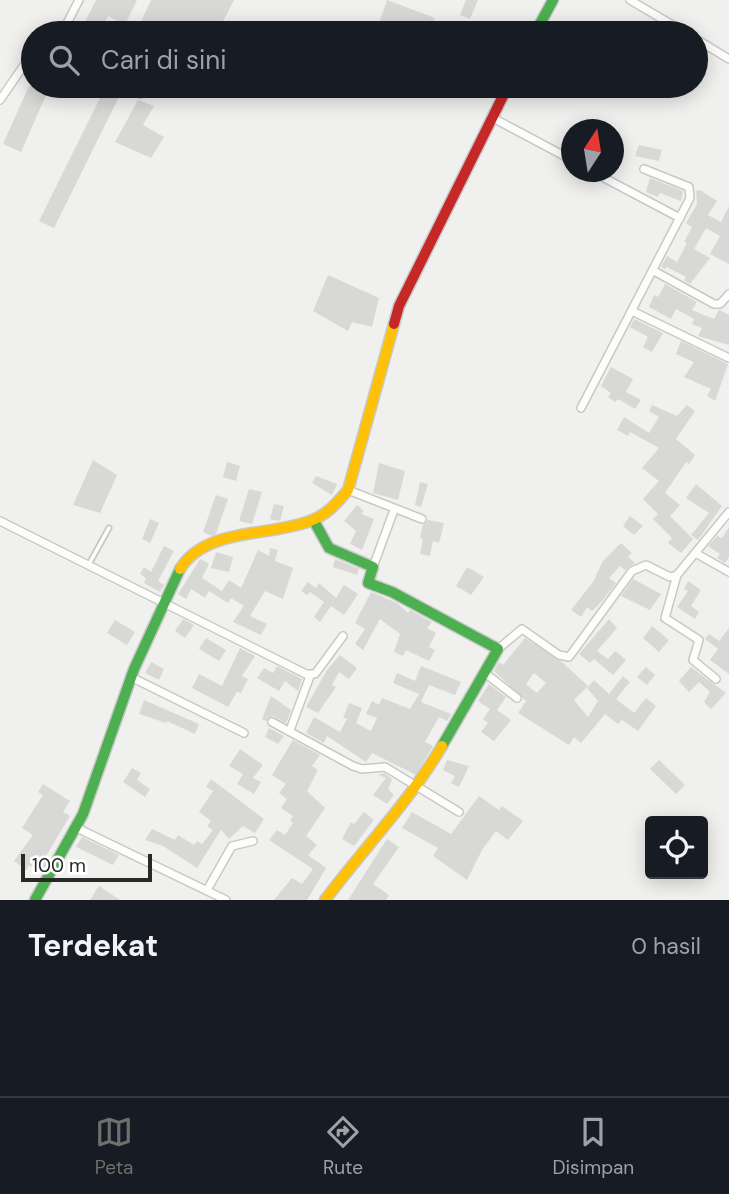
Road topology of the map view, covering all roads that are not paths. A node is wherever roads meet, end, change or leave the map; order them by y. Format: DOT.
graph roads {
  1 [pos="79,0"];
  2 [pos="553,0"];
  3 [pos="630,0"];
  4 [pos="68,21"];
  5 [pos="542,21"];
  6 [pos="665,21"];
  7 [pos="708,46"];
  8 [pos="729,59"];
  9 [pos="21,69"];
  10 [pos="501,98"];
  11 [pos="0,100"];
  12 [pos="491,117"];
  13 [pos="561,154"];
  14 [pos="644,169"];
  15 [pos="612,182"];
  16 [pos="680,218"];
  17 [pos="653,271"];
  18 [pos="729,294"];
  19 [pos="632,311"];
  20 [pos="729,358"];
  21 [pos="581,408"];
  22 [pos="348,490"];
  23 [pos="394,510"];
  24 [pos="729,512"];
  25 [pos="422,519"];
  26 [pos="0,521"];
  27 [pos="314,521"];
  28 [pos="109,528"];
  29 [pos="697,554"];
  30 [pos="89,564"];
  31 [pos="373,567"];
  32 [pos="729,572"];
  33 [pos="677,575"];
  34 [pos="163,601"];
  35 [pos="344,636"];
  36 [pos="498,649"];
  37 [pos="485,673"];
  38 [pos="310,676"];
  39 [pos="131,677"];
  40 [pos="716,678"];
  41 [pos="517,698"];
  42 [pos="272,722"];
  43 [pos="290,730"];
  44 [pos="244,733"];
  45 [pos="418,786"];
  46 [pos="459,812"];
  47 [pos="77,828"];
  48 [pos="253,841"];
  49 [pos="207,890"];
  50 [pos="35,900"];
  51 [pos="226,900"];
  52 [pos="325,900"];
  1 -- 4 [label="street"];
  2 -- 5 [label="street"];
  3 -- 6 [label="street"];
  7 -- 8 [label="street"];
  9 -- 11 [label="street"];
  10 -- 12 [label="street"];
  12 -- 13 [label="street"];
  12 -- 22 [label="street"];
  14 -- 16 [label="street"];
  15 -- 16 [label="street"];
  16 -- 17 [label="street"];
  17 -- 18 [label="street"];
  17 -- 19 [label="street"];
  19 -- 20 [label="street"];
  19 -- 21 [label="street"];
  22 -- 23 [label="street"];
  22 -- 27 [label="street"];
  23 -- 25 [label="street"];
  23 -- 31 [label="street"];
  24 -- 29 [label="street"];
  26 -- 30 [label="street"];
  27 -- 31 [label="street"];
  27 -- 34 [label="street"];
  28 -- 30 [label="lane"];
  29 -- 32 [label="street"];
  29 -- 33 [label="street"];
  30 -- 34 [label="street"];
  31 -- 36 [label="street"];
  33 -- 36 [label="street"];
  33 -- 40 [label="street"];
  34 -- 38 [label="street"];
  34 -- 39 [label="street"];
  35 -- 38 [label="street"];
  36 -- 37 [label="street"];
  37 -- 41 [label="street"];
  37 -- 45 [label="street"];
  38 -- 43 [label="street"];
  39 -- 44 [label="street"];
  39 -- 47 [label="street"];
  42 -- 43 [label="street"];
  43 -- 45 [label="street"];
  45 -- 46 [label="street"];
  45 -- 52 [label="street"];
  47 -- 49 [label="street"];
  47 -- 50 [label="street"];
  48 -- 49 [label="street"];
  49 -- 51 [label="street"];
}
